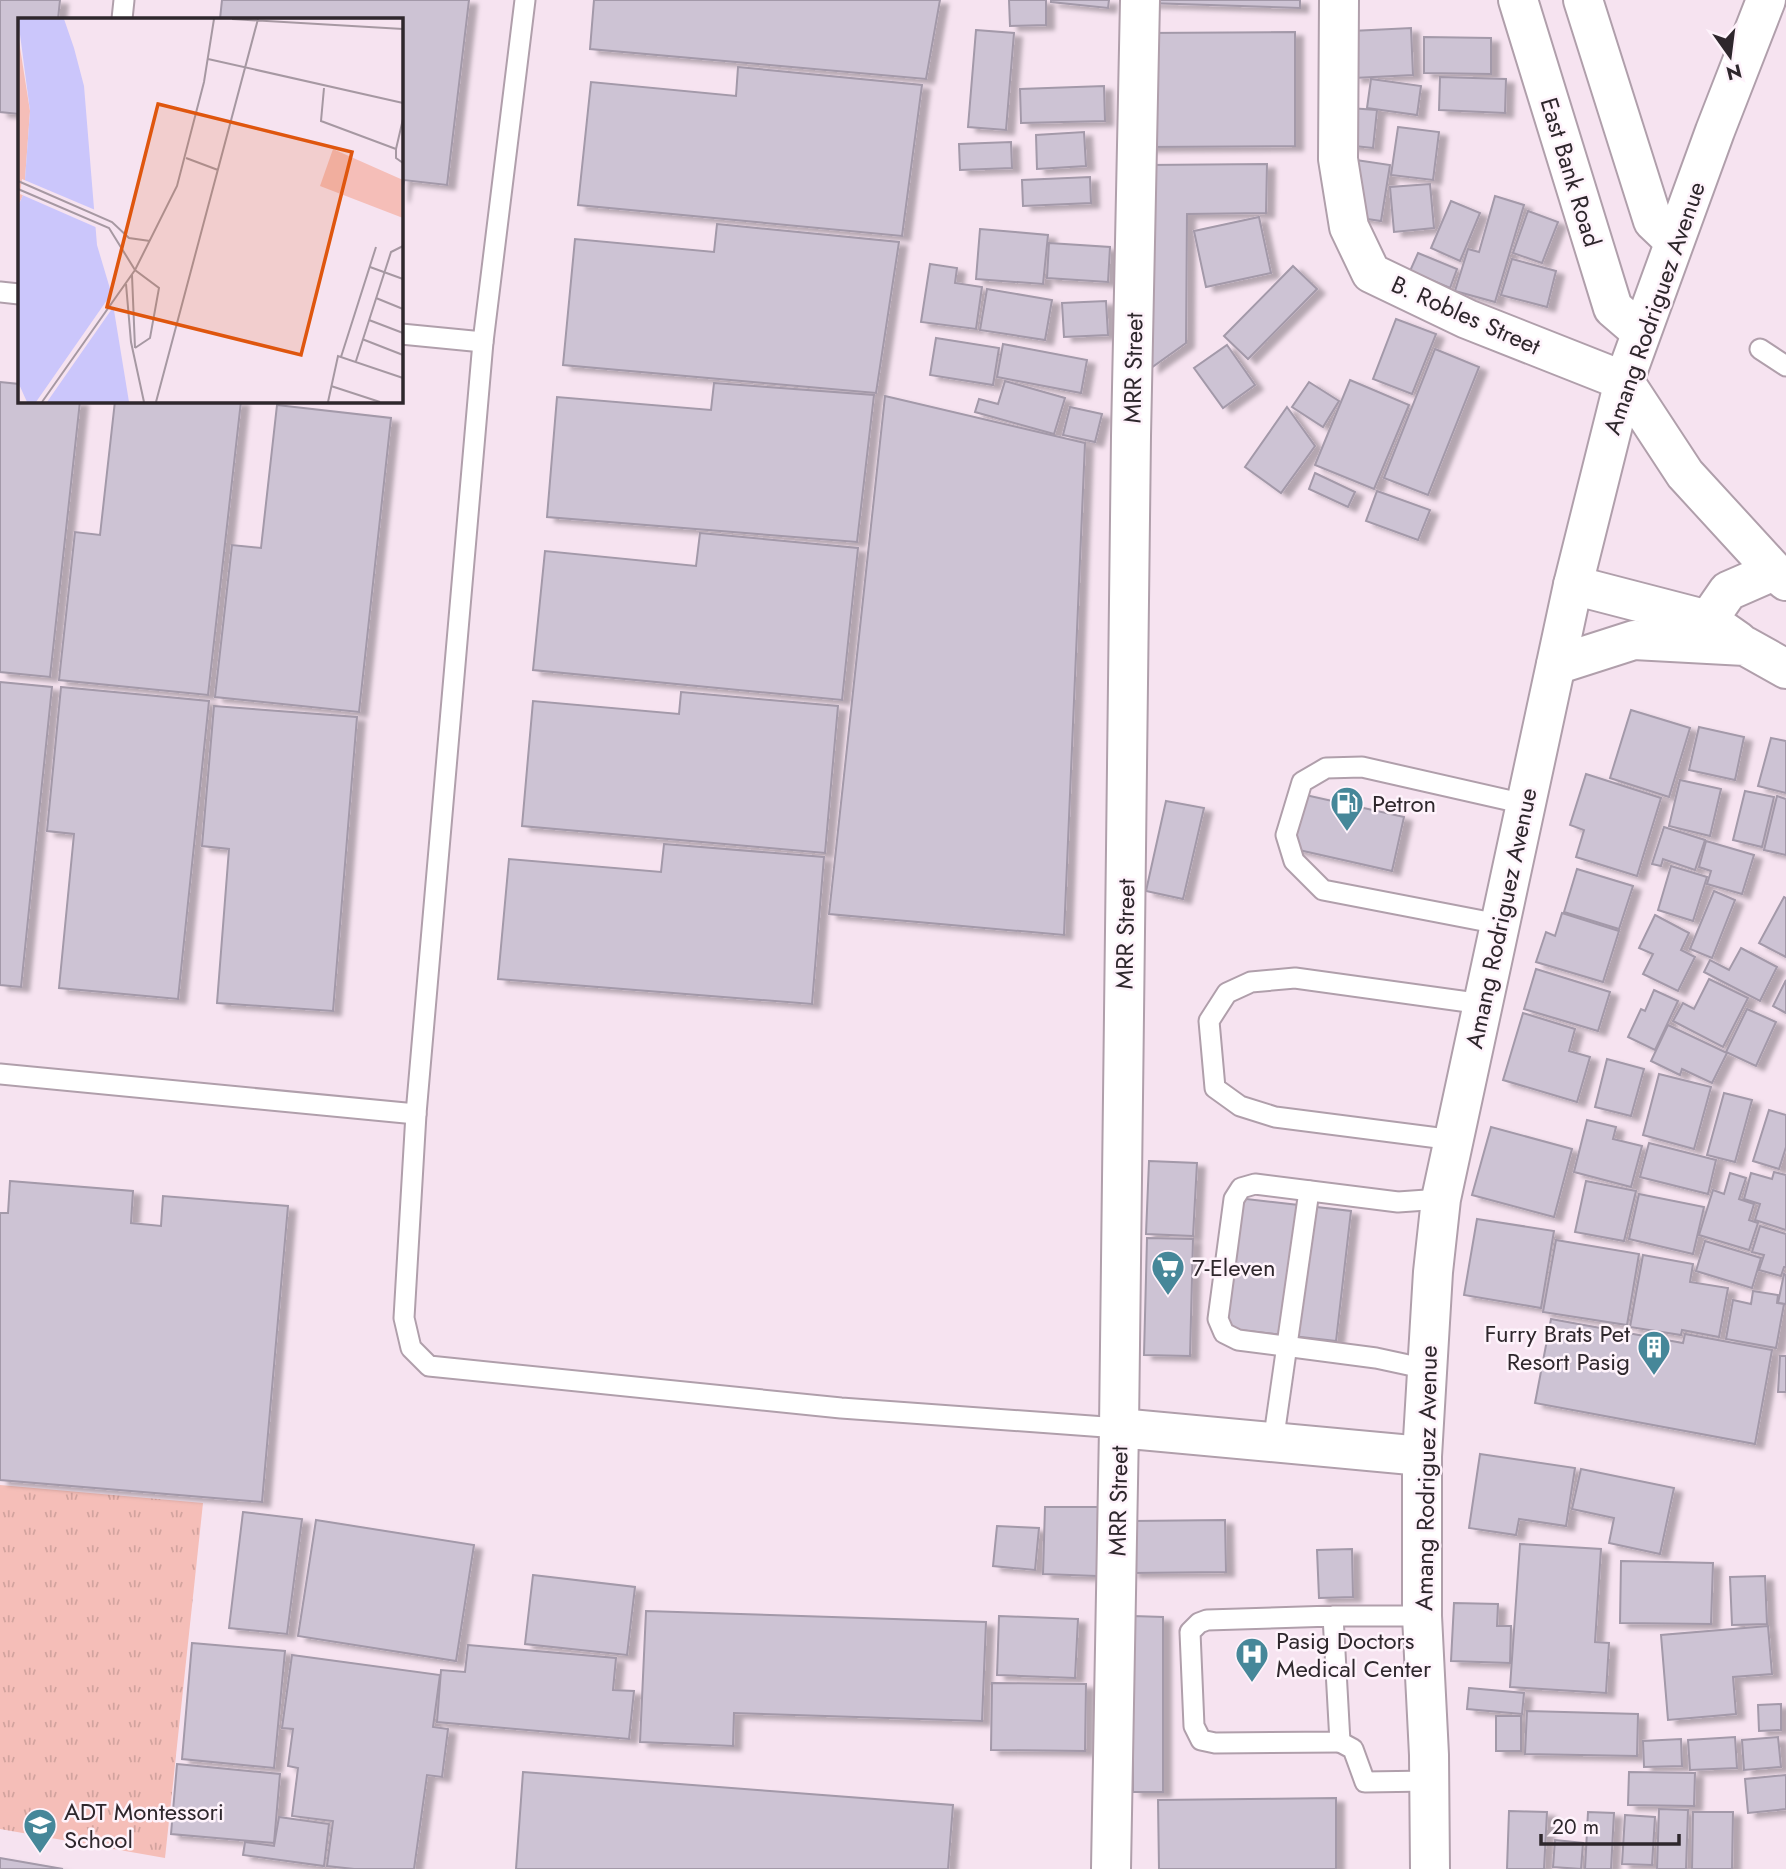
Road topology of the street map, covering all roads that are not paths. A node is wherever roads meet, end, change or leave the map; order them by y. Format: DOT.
graph roads {
  1 [pos="124,0"];
  2 [pos="525,0"];
  3 [pos="1140,0"];
  4 [pos="1339,0"];
  5 [pos="1518,0"];
  6 [pos="1583,0"];
  7 [pos="1766,0"];
  8 [pos="122,18"];
  9 [pos="1674,241"];
  10 [pos="0,292"];
  11 [pos="18,295"];
  12 [pos="1641,332"];
  13 [pos="402,334"];
  14 [pos="483,342"];
  15 [pos="1760,349"];
  16 [pos="1786,366"];
  17 [pos="1625,381"];
  18 [pos="1780,576"];
  19 [pos="1573,585"];
  20 [pos="1708,620"];
  21 [pos="1745,646"];
  22 [pos="1556,665"];
  23 [pos="1786,669"];
  24 [pos="1525,804"];
  25 [pos="1499,924"];
  26 [pos="1483,1004"];
  27 [pos="0,1074"];
  28 [pos="416,1114"];
  29 [pos="1454,1140"];
  30 [pos="1309,1191"];
  31 [pos="1441,1199"];
  32 [pos="1286,1346"];
  33 [pos="1427,1369"];
  34 [pos="1119,1428"];
  35 [pos="1273,1443"];
  36 [pos="1422,1457"];
  37 [pos="1333,1616"];
  38 [pos="1422,1616"];
  39 [pos="1340,1742"];
  40 [pos="1429,1781"];
  41 [pos="1111,1869"];
  42 [pos="1430,1869"];
  1 -- 8 [label="lane"];
  2 -- 14 [label="lane"];
  3 -- 34 [label="street, MRR Street"];
  4 -- 17 [label="street, B. Robles Street"];
  5 -- 12 [label="street, East Bank Road"];
  6 -- 9 [label="street"];
  7 -- 9 [label="street, Amang Rodriguez Avenue"];
  9 -- 12 [label="street, Amang Rodriguez Avenue"];
  10 -- 11 [label="lane"];
  12 -- 17 [label="street, Amang Rodriguez Avenue"];
  13 -- 14 [label="lane"];
  14 -- 28 [label="lane"];
  15 -- 16 [label="lane"];
  17 -- 18 [label="street"];
  17 -- 19 [label="street, Amang Rodriguez Avenue"];
  18 -- 20 [label="street"];
  19 -- 20 [label="street"];
  19 -- 22 [label="street, Amang Rodriguez Avenue"];
  20 -- 21 [label="street"];
  21 -- 22 [label="street"];
  21 -- 23 [label="street"];
  22 -- 24 [label="street, Amang Rodriguez Avenue"];
  24 -- 25 [label="street, Amang Rodriguez Avenue"];
  24 -- 25 [label="lane"];
  25 -- 26 [label="street, Amang Rodriguez Avenue"];
  26 -- 29 [label="street, Amang Rodriguez Avenue"];
  26 -- 29 [label="lane"];
  27 -- 28 [label="lane"];
  28 -- 34 [label="lane"];
  29 -- 31 [label="street, Amang Rodriguez Avenue"];
  30 -- 31 [label="lane"];
  30 -- 32 [label="lane"];
  30 -- 32 [label="lane"];
  31 -- 33 [label="street, Amang Rodriguez Avenue"];
  32 -- 33 [label="lane"];
  32 -- 35 [label="lane"];
  33 -- 36 [label="street, Amang Rodriguez Avenue"];
  34 -- 35 [label="street"];
  34 -- 41 [label="street, MRR Street"];
  35 -- 36 [label="street"];
  36 -- 38 [label="street, Amang Rodriguez Avenue"];
  37 -- 38 [label="lane"];
  37 -- 39 [label="lane"];
  37 -- 39 [label="lane"];
  38 -- 40 [label="street, Amang Rodriguez Avenue"];
  39 -- 40 [label="lane"];
  40 -- 42 [label="street, Amang Rodriguez Avenue"];
}
